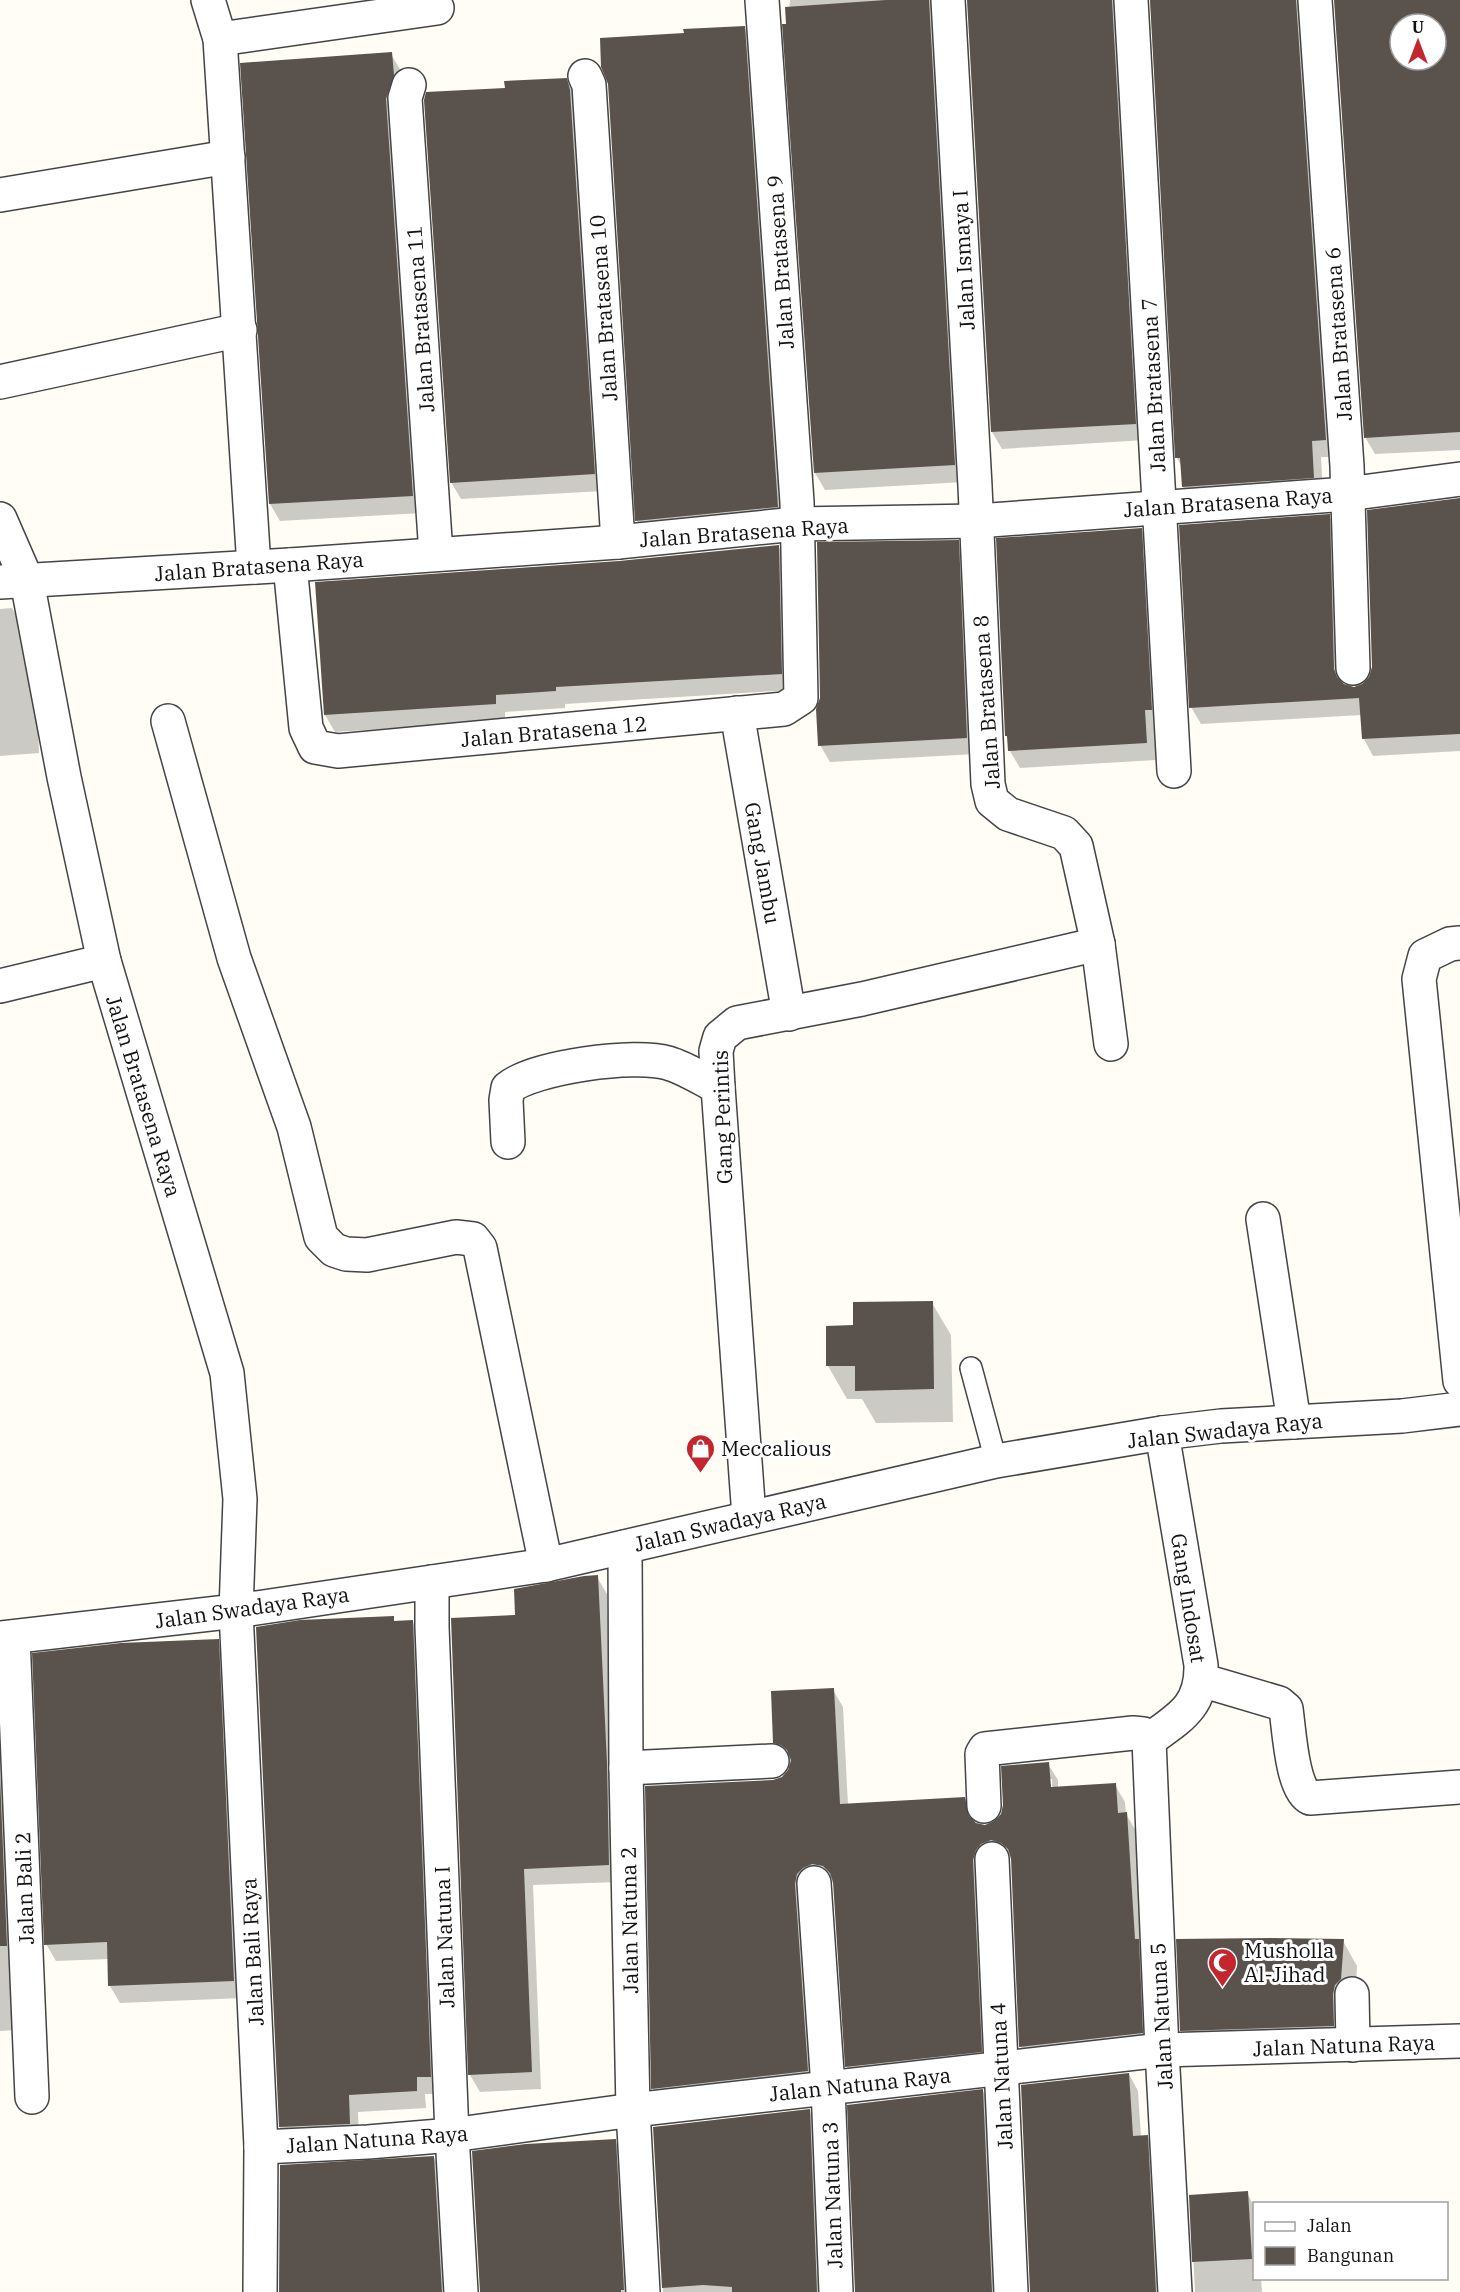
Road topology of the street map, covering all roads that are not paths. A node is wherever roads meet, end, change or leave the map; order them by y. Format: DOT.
graph roads {
  1 [pos="208,0"];
  2 [pos="762,0"];
  3 [pos="948,0"];
  4 [pos="1131,0"];
  5 [pos="1315,0"];
  6 [pos="437,8"];
  7 [pos="220,39"];
  8 [pos="585,76"];
  9 [pos="409,85"];
  10 [pos="228,157"];
  11 [pos="0,195"];
  12 [pos="240,330"];
  13 [pos="0,382"];
  14 [pos="1460,479"];
  15 [pos="1347,494"];
  16 [pos="1158,506"];
  17 [pos="0,519"];
  18 [pos="977,521"];
  19 [pos="796,524"];
  20 [pos="618,542"];
  21 [pos="436,554"];
  22 [pos="290,565"];
  23 [pos="254,567"];
  24 [pos="13,581"];
  25 [pos="1353,668"];
  26 [pos="737,713"];
  27 [pos="168,721"];
  28 [pos="1174,771"];
  29 [pos="1460,943"];
  30 [pos="1098,944"];
  31 [pos="104,961"];
  32 [pos="0,986"];
  33 [pos="789,1014"];
  34 [pos="1111,1044"];
  35 [pos="718,1087"];
  36 [pos="1447,1121"];
  37 [pos="507,1142"];
  38 [pos="1263,1219"];
  39 [pos="971,1368"];
  40 [pos="1460,1381"];
  41 [pos="1460,1409"];
  42 [pos="1294,1422"];
  43 [pos="1162,1433"];
  44 [pos="996,1461"];
  45 [pos="749,1517"];
  46 [pos="625,1547"];
  47 [pos="546,1565"];
  48 [pos="432,1582"];
  49 [pos="236,1611"];
  50 [pos="7,1638"];
  51 [pos="1201,1680"];
  52 [pos="1149,1740"];
  53 [pos="772,1761"];
  54 [pos="626,1768"];
  55 [pos="1460,1786"];
  56 [pos="984,1806"];
  57 [pos="992,1860"];
  58 [pos="814,1882"];
  59 [pos="1352,1994"];
  60 [pos="1460,2041"];
  61 [pos="1353,2044"];
  62 [pos="1162,2050"];
  63 [pos="1001,2069"];
  64 [pos="828,2087"];
  65 [pos="33,2097"];
  66 [pos="633,2110"];
  67 [pos="452,2135"];
  68 [pos="261,2147"];
  69 [pos="260,2292"];
  70 [pos="461,2292"];
  71 [pos="643,2292"];
  72 [pos="836,2292"];
  73 [pos="1011,2292"];
  74 [pos="1175,2292"];
  1 -- 7 [label="street"];
  2 -- 19 [label="street, Jalan Bratasena 9"];
  3 -- 18 [label="street, Jalan Ismaya I"];
  4 -- 16 [label="street, Jalan Bratasena 7"];
  5 -- 15 [label="street, Jalan Bratasena 6"];
  6 -- 7 [label="street"];
  7 -- 10 [label="street"];
  8 -- 20 [label="street, Jalan Bratasena 10"];
  9 -- 21 [label="street, Jalan Bratasena 11"];
  10 -- 11 [label="street"];
  10 -- 12 [label="street"];
  12 -- 13 [label="street"];
  12 -- 23 [label="street"];
  14 -- 15 [label="street, Jalan Bratasena Raya"];
  15 -- 16 [label="street, Jalan Bratasena Raya"];
  15 -- 25 [label="street, Jalan Bratasena 6"];
  16 -- 18 [label="street, Jalan Bratasena Raya"];
  16 -- 28 [label="street, Jalan Bratasena 7"];
  17 -- 24 [label="street, Jalan Bratasena Raya"];
  18 -- 19 [label="street, Jalan Bratasena Raya"];
  18 -- 30 [label="street, Jalan Bratasena 8"];
  19 -- 20 [label="street, Jalan Bratasena Raya"];
  19 -- 26 [label="street, Jalan Bratasena 12"];
  20 -- 21 [label="street, Jalan Bratasena Raya"];
  21 -- 22 [label="street, Jalan Bratasena Raya"];
  22 -- 23 [label="street, Jalan Bratasena Raya"];
  22 -- 26 [label="street, Jalan Bratasena 12"];
  23 -- 24 [label="street, Jalan Bratasena Raya"];
  24 -- 31 [label="street, Jalan Bratasena Raya"];
  26 -- 33 [label="street, Gang Jambu"];
  27 -- 47 [label="street"];
  29 -- 36 [label="street"];
  30 -- 33 [label="street, Gang Perintis"];
  30 -- 34 [label="street, Jalan Bratasena 8"];
  31 -- 32 [label="street"];
  31 -- 49 [label="street, Jalan Bratasena Raya"];
  33 -- 35 [label="street, Gang Perintis"];
  35 -- 37 [label="street"];
  35 -- 45 [label="street, Gang Perintis"];
  36 -- 40 [label="street"];
  38 -- 42 [label="street"];
  39 -- 44 [label="lane"];
  41 -- 42 [label="street, Jalan Swadaya Raya"];
  42 -- 43 [label="street, Jalan Swadaya Raya"];
  43 -- 44 [label="street, Jalan Swadaya Raya"];
  43 -- 51 [label="street, Gang Indosat"];
  44 -- 45 [label="street, Jalan Swadaya Raya"];
  45 -- 46 [label="street, Jalan Swadaya Raya"];
  46 -- 47 [label="street, Jalan Swadaya Raya"];
  46 -- 54 [label="street, Jalan Natuna 2"];
  47 -- 48 [label="street, Jalan Swadaya Raya"];
  48 -- 49 [label="street, Jalan Swadaya Raya"];
  48 -- 67 [label="street, Jalan Natuna I"];
  49 -- 50 [label="street, Jalan Swadaya Raya"];
  49 -- 68 [label="street, Jalan Bali Raya"];
  50 -- 65 [label="street, Jalan Bali 2"];
  51 -- 52 [label="street, Gang Indosat"];
  51 -- 55 [label="street"];
  52 -- 56 [label="street"];
  52 -- 62 [label="street, Jalan Natuna 5"];
  53 -- 54 [label="street"];
  54 -- 66 [label="street, Jalan Natuna 2"];
  57 -- 63 [label="street, Jalan Natuna 4"];
  58 -- 64 [label="street, Jalan Natuna 3"];
  59 -- 61 [label="street"];
  60 -- 61 [label="street, Jalan Natuna Raya"];
  61 -- 62 [label="street, Jalan Natuna Raya"];
  62 -- 63 [label="street, Jalan Natuna Raya"];
  62 -- 74 [label="street, Jalan Natuna 5"];
  63 -- 64 [label="street, Jalan Natuna Raya"];
  63 -- 73 [label="street, Jalan Natuna 4"];
  64 -- 66 [label="street, Jalan Natuna Raya"];
  64 -- 72 [label="street, Jalan Natuna 3"];
  66 -- 67 [label="street, Jalan Natuna Raya"];
  66 -- 71 [label="street, Jalan Natuna 2"];
  67 -- 68 [label="street, Jalan Natuna Raya"];
  67 -- 70 [label="street, Jalan Natuna I"];
  68 -- 69 [label="street, Jalan Bali Raya"];
}
